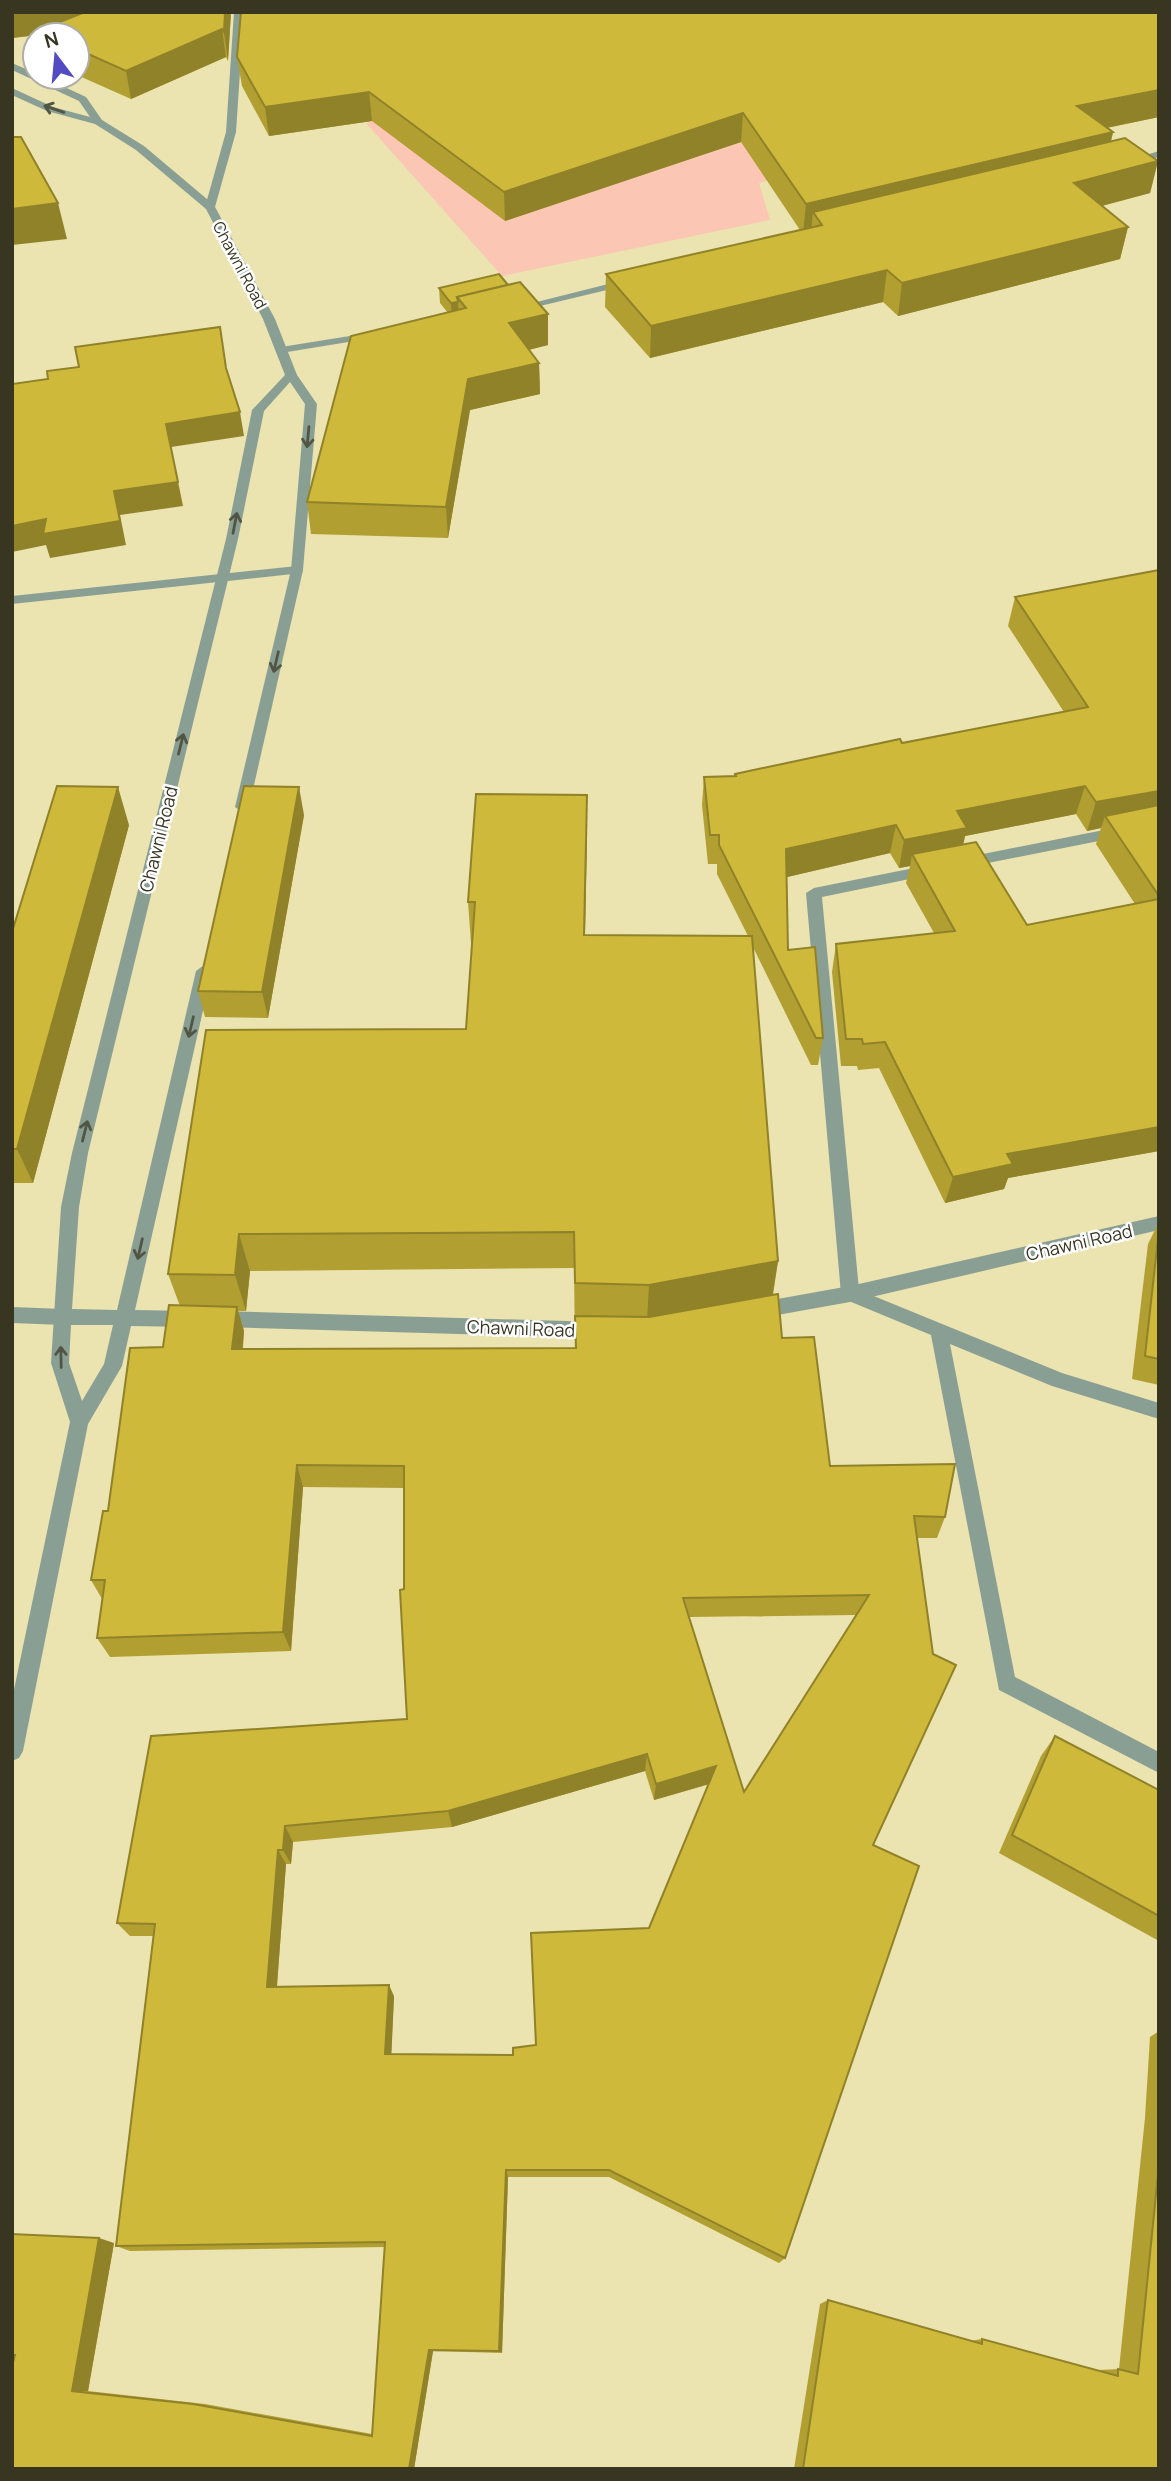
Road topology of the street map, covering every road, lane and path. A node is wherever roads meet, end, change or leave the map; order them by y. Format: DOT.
graph roads {
  1 [pos="239,12"];
  2 [pos="12,66"];
  3 [pos="12,91"];
  4 [pos="98,122"];
  5 [pos="1159,154"];
  6 [pos="1118,164"];
  7 [pos="210,207"];
  8 [pos="645,277"];
  9 [pos="496,313"];
  10 [pos="388,333"];
  11 [pos="281,350"];
  12 [pos="291,375"];
  13 [pos="297,570"];
  14 [pos="222,580"];
  15 [pos="12,600"];
  16 [pos="1159,824"];
  17 [pos="237,828"];
  18 [pos="209,950"];
  19 [pos="1159,1223"];
  20 [pos="850,1294"];
  21 [pos="742,1314"];
  22 [pos="12,1315"];
  23 [pos="63,1317"];
  24 [pos="124,1317"];
  25 [pos="619,1330"];
  26 [pos="939,1331"];
  27 [pos="1159,1411"];
  28 [pos="79,1422"];
  29 [pos="12,1751"];
  30 [pos="1159,1763"];
  1 -- 7 [label="street"];
  2 -- 4 [label="street, Chawni Road"];
  4 -- 3 [label="street, Chawni Road, one-way"];
  4 -- 7 [label="street, Chawni Road"];
  5 -- 6 [label="street"];
  7 -- 11 [label="street, Chawni Road"];
  8 -- 9 [label="street"];
  10 -- 11 [label="street"];
  11 -- 12 [label="street, Chawni Road"];
  12 -- 13 [label="street, Chawni Road, one-way"];
  14 -- 12 [label="street, Chawni Road, one-way"];
  13 -- 14 [label="street"];
  13 -- 17 [label="street, Chawni Road, one-way"];
  14 -- 15 [label="street"];
  23 -- 14 [label="street, Chawni Road, one-way"];
  16 -- 20 [label="street"];
  18 -- 24 [label="street, one-way"];
  19 -- 20 [label="street, Chawni Road"];
  20 -- 21 [label="street, Chawni Road"];
  20 -- 26 [label="street"];
  22 -- 23 [label="street"];
  23 -- 24 [label="street, Chawni Road"];
  28 -- 23 [label="street, Chawni Road, one-way"];
  24 -- 25 [label="street, Chawni Road"];
  24 -- 28 [label="street"];
  26 -- 27 [label="street"];
  26 -- 30 [label="street"];
  28 -- 29 [label="street"];
}
